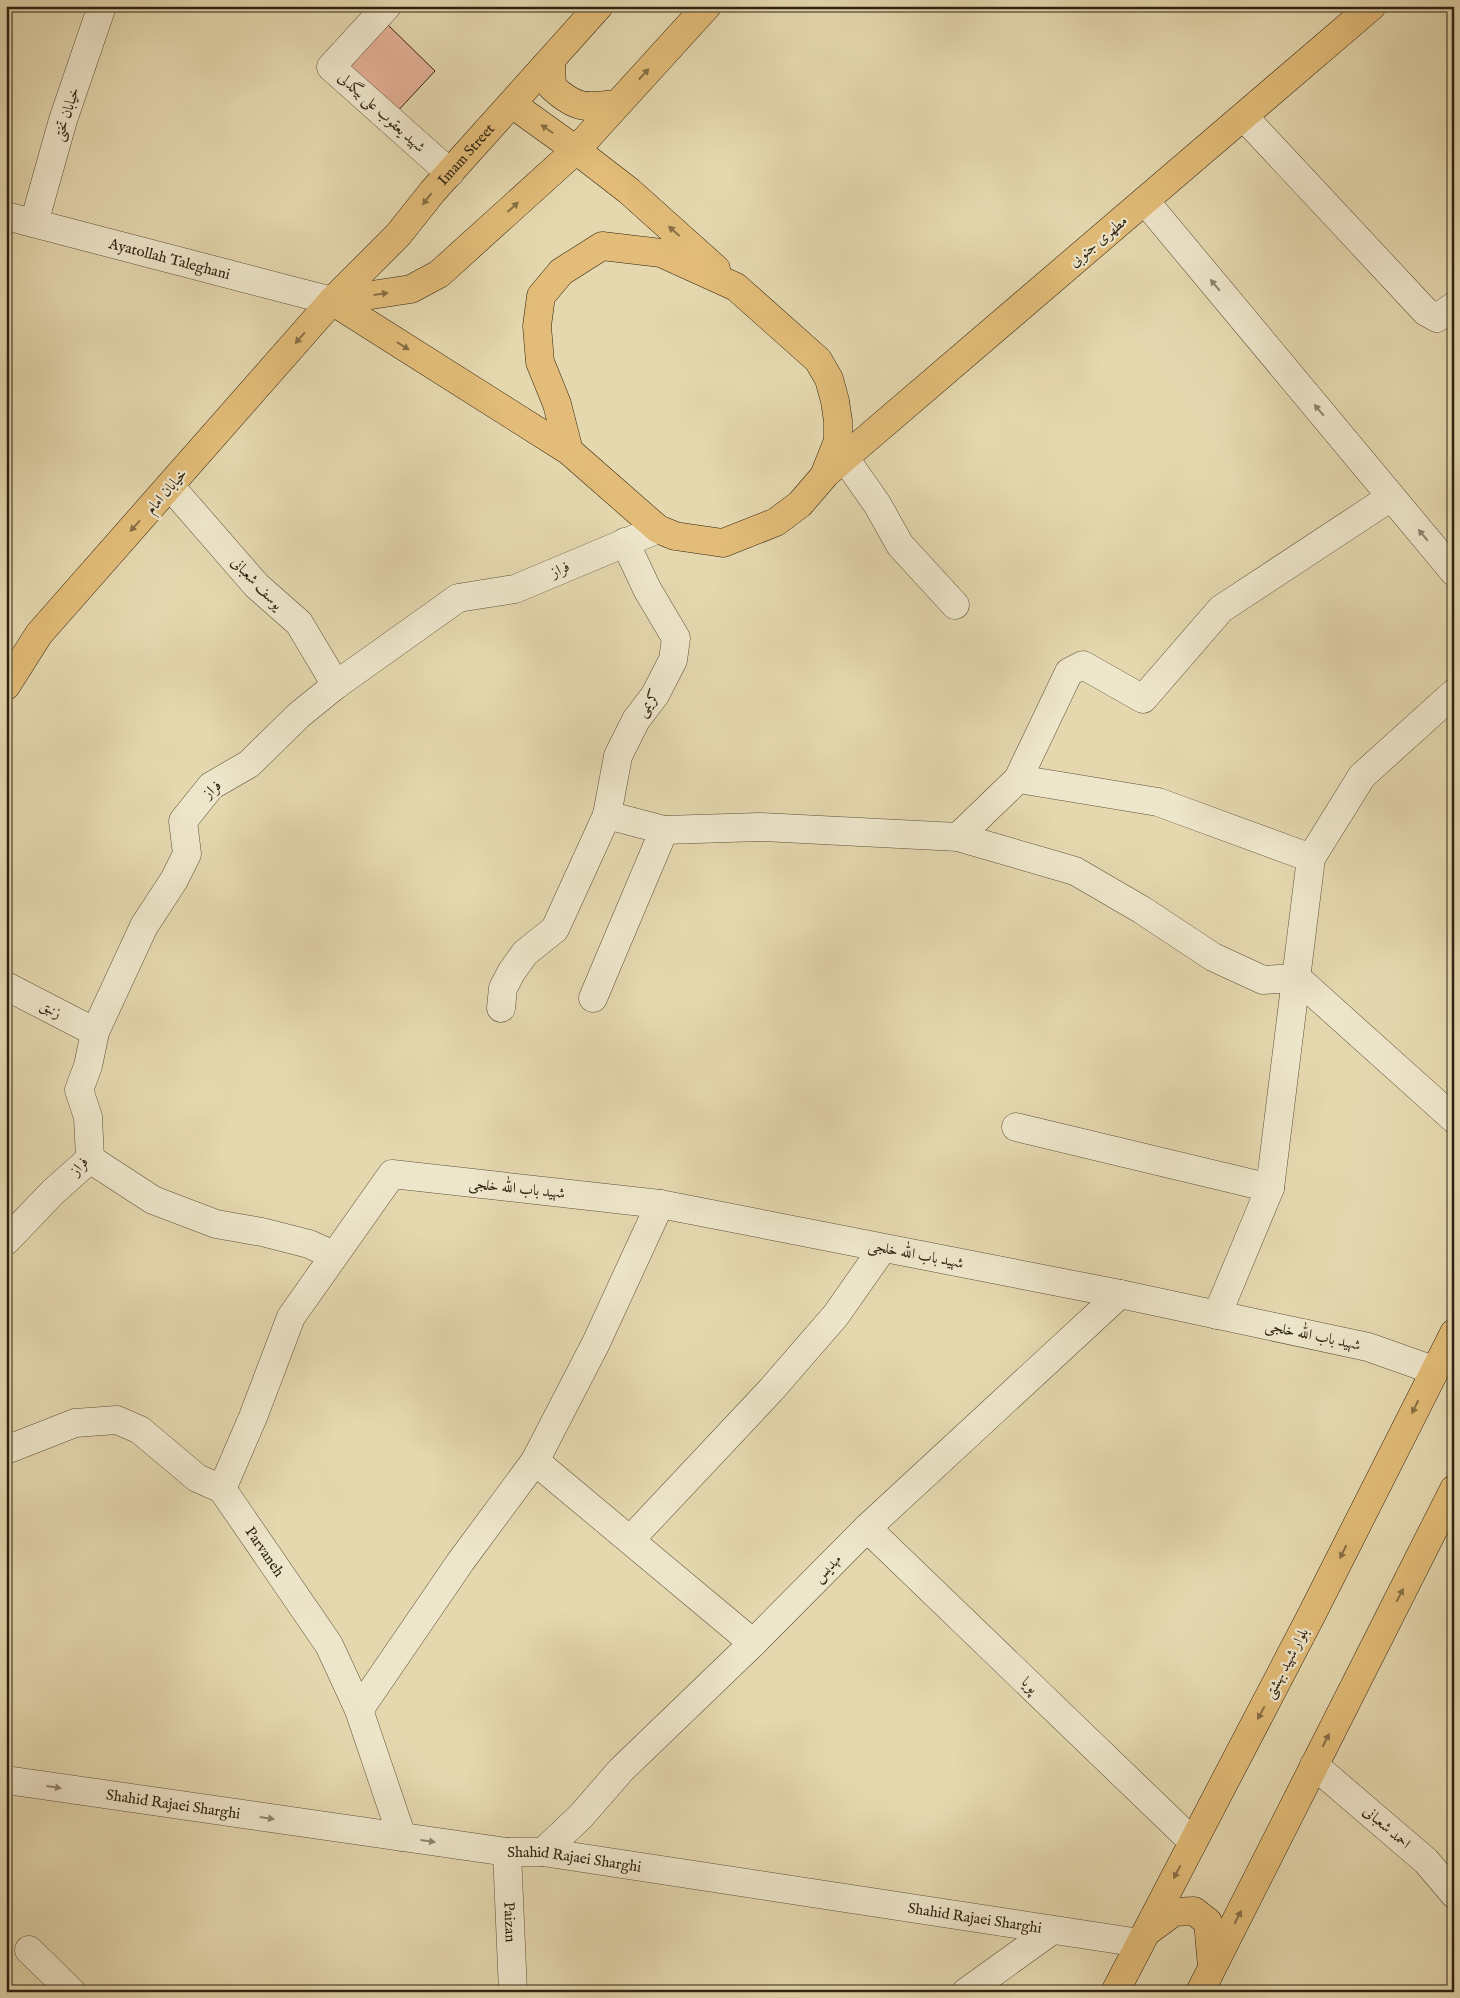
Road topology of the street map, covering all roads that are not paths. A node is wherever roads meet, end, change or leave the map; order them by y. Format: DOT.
graph roads {
  1 [pos="102,6"];
  2 [pos="388,6"];
  3 [pos="600,6"];
  4 [pos="707,6"];
  5 [pos="1372,6"];
  6 [pos="551,62"];
  7 [pos="512,104"];
  8 [pos="616,104"];
  9 [pos="1244,116"];
  10 [pos="576,150"];
  11 [pos="450,173"];
  12 [pos="1145,201"];
  13 [pos="6,216"];
  14 [pos="34,223"];
  15 [pos="736,287"];
  16 [pos="332,301"];
  17 [pos="1454,306"];
  18 [pos="569,451"];
  19 [pos="844,457"];
  20 [pos="824,476"];
  21 [pos="170,486"];
  22 [pos="1391,496"];
  23 [pos="658,529"];
  24 [pos="625,542"];
  25 [pos="1454,572"];
  26 [pos="954,605"];
  27 [pos="336,685"];
  28 [pos="6,686"];
  29 [pos="1454,693"];
  30 [pos="1018,779"];
  31 [pos="607,815"];
  32 [pos="664,830"];
  33 [pos="958,837"];
  34 [pos="1311,858"];
  35 [pos="1297,978"];
  36 [pos="6,986"];
  37 [pos="593,998"];
  38 [pos="501,1008"];
  39 [pos="95,1032"];
  40 [pos="1454,1118"];
  41 [pos="1016,1127"];
  42 [pos="90,1159"];
  43 [pos="1270,1188"];
  44 [pos="660,1204"];
  45 [pos="6,1241"];
  46 [pos="883,1248"];
  47 [pos="333,1255"];
  48 [pos="1120,1294"];
  49 [pos="1217,1315"];
  50 [pos="1454,1333"];
  51 [pos="1433,1370"];
  52 [pos="6,1450"];
  53 [pos="535,1461"];
  54 [pos="1454,1488"];
  55 [pos="222,1489"];
  56 [pos="867,1528"];
  57 [pos="631,1539"];
  58 [pos="753,1643"];
  59 [pos="359,1710"];
  60 [pos="1314,1765"];
  61 [pos="6,1780"];
  62 [pos="402,1837"];
  63 [pos="1193,1842"];
  64 [pos="507,1852"];
  65 [pos="543,1852"];
  66 [pos="1454,1894"];
  67 [pos="1051,1931"];
  68 [pos="1143,1938"];
  69 [pos="28,1950"];
  70 [pos="1212,1968"];
  71 [pos="72,1992"];
  72 [pos="513,1992"];
  73 [pos="966,1992"];
  74 [pos="1115,1992"];
  75 [pos="1200,1992"];
  1 -- 14 [label="street, خیابان تختی"];
  2 -- 11 [label="street, شهید یعقوب علی بیگدلی"];
  3 -- 6 [label="main road, Imam Street"];
  8 -- 4 [label="main road, one-way"];
  5 -- 9 [label="main road, مطهری جنوبی"];
  6 -- 7 [label="main road, Imam Street"];
  6 -- 8 [label="main road"];
  10 -- 7 [label="main road, one-way"];
  7 -- 11 [label="main road, Imam Street"];
  8 -- 10 [label="main road"];
  9 -- 12 [label="main road, مطهری جنوبی"];
  9 -- 17 [label="street"];
  15 -- 10 [label="main road, one-way"];
  16 -- 10 [label="main road, one-way"];
  11 -- 16 [label="main road, Imam Street, one-way"];
  12 -- 19 [label="main road, مطهری جنوبی"];
  22 -- 12 [label="street, one-way"];
  13 -- 14 [label="street, Ayatollah Taleghani"];
  14 -- 16 [label="street, Ayatollah Taleghani"];
  15 -- 18 [label="main road"];
  15 -- 20 [label="main road"];
  16 -- 18 [label="main road, one-way"];
  16 -- 21 [label="main road, خیابان امام, one-way"];
  18 -- 23 [label="main road"];
  19 -- 20 [label="main road, مطهری جنوبی"];
  19 -- 26 [label="street"];
  20 -- 23 [label="main road"];
  21 -- 27 [label="street, یوسف شعبانی"];
  21 -- 28 [label="main road, خیابان امام, one-way"];
  25 -- 22 [label="street, one-way"];
  22 -- 30 [label="street"];
  23 -- 24 [label="street, فراز"];
  24 -- 27 [label="street, فراز"];
  24 -- 31 [label="street, کریمی"];
  27 -- 39 [label="street, فراز"];
  29 -- 34 [label="street"];
  30 -- 33 [label="street"];
  30 -- 34 [label="street"];
  31 -- 32 [label="street"];
  31 -- 38 [label="street, کریمی"];
  32 -- 33 [label="street"];
  32 -- 37 [label="street"];
  33 -- 35 [label="street"];
  34 -- 35 [label="street"];
  35 -- 40 [label="street"];
  35 -- 43 [label="street"];
  36 -- 39 [label="street, زنبق"];
  39 -- 42 [label="street, فراز"];
  41 -- 43 [label="street"];
  42 -- 45 [label="street, فراز"];
  42 -- 47 [label="street"];
  43 -- 49 [label="street"];
  44 -- 46 [label="street, شهید باب الله خلجی"];
  44 -- 47 [label="street, شهید باب الله خلجی"];
  44 -- 53 [label="street"];
  46 -- 48 [label="street, شهید باب الله خلجی"];
  46 -- 57 [label="street"];
  47 -- 55 [label="street"];
  48 -- 49 [label="street, شهید باب الله خلجی"];
  48 -- 56 [label="street, مهدیس"];
  49 -- 51 [label="street, شهید باب الله خلجی"];
  50 -- 51 [label="main road, بلوار شهید بهشتی"];
  51 -- 63 [label="main road, بلوار شهید بهشتی, one-way"];
  52 -- 55 [label="street"];
  53 -- 57 [label="street"];
  53 -- 59 [label="street"];
  60 -- 54 [label="main road, one-way"];
  55 -- 59 [label="street, Parvaneh"];
  56 -- 58 [label="street, مهدیس"];
  56 -- 63 [label="street, پویا"];
  57 -- 58 [label="street"];
  58 -- 65 [label="street, مهدیس"];
  59 -- 62 [label="street, Parvaneh"];
  60 -- 66 [label="street, احمد شعبانی"];
  70 -- 60 [label="main road, one-way"];
  61 -- 62 [label="street, Shahid Rajaei Sharghi, one-way"];
  62 -- 64 [label="street, Shahid Rajaei Sharghi, one-way"];
  63 -- 68 [label="main road, بلوار شهید بهشتی, one-way"];
  64 -- 65 [label="street, Shahid Rajaei Sharghi"];
  64 -- 72 [label="street, Paizan"];
  65 -- 67 [label="street, Shahid Rajaei Sharghi"];
  67 -- 68 [label="street, Shahid Rajaei Sharghi"];
  67 -- 73 [label="street"];
  68 -- 70 [label="main road"];
  68 -- 74 [label="main road, بلوار شهید بهشتی"];
  69 -- 71 [label="street"];
  70 -- 75 [label="main road"];
}
